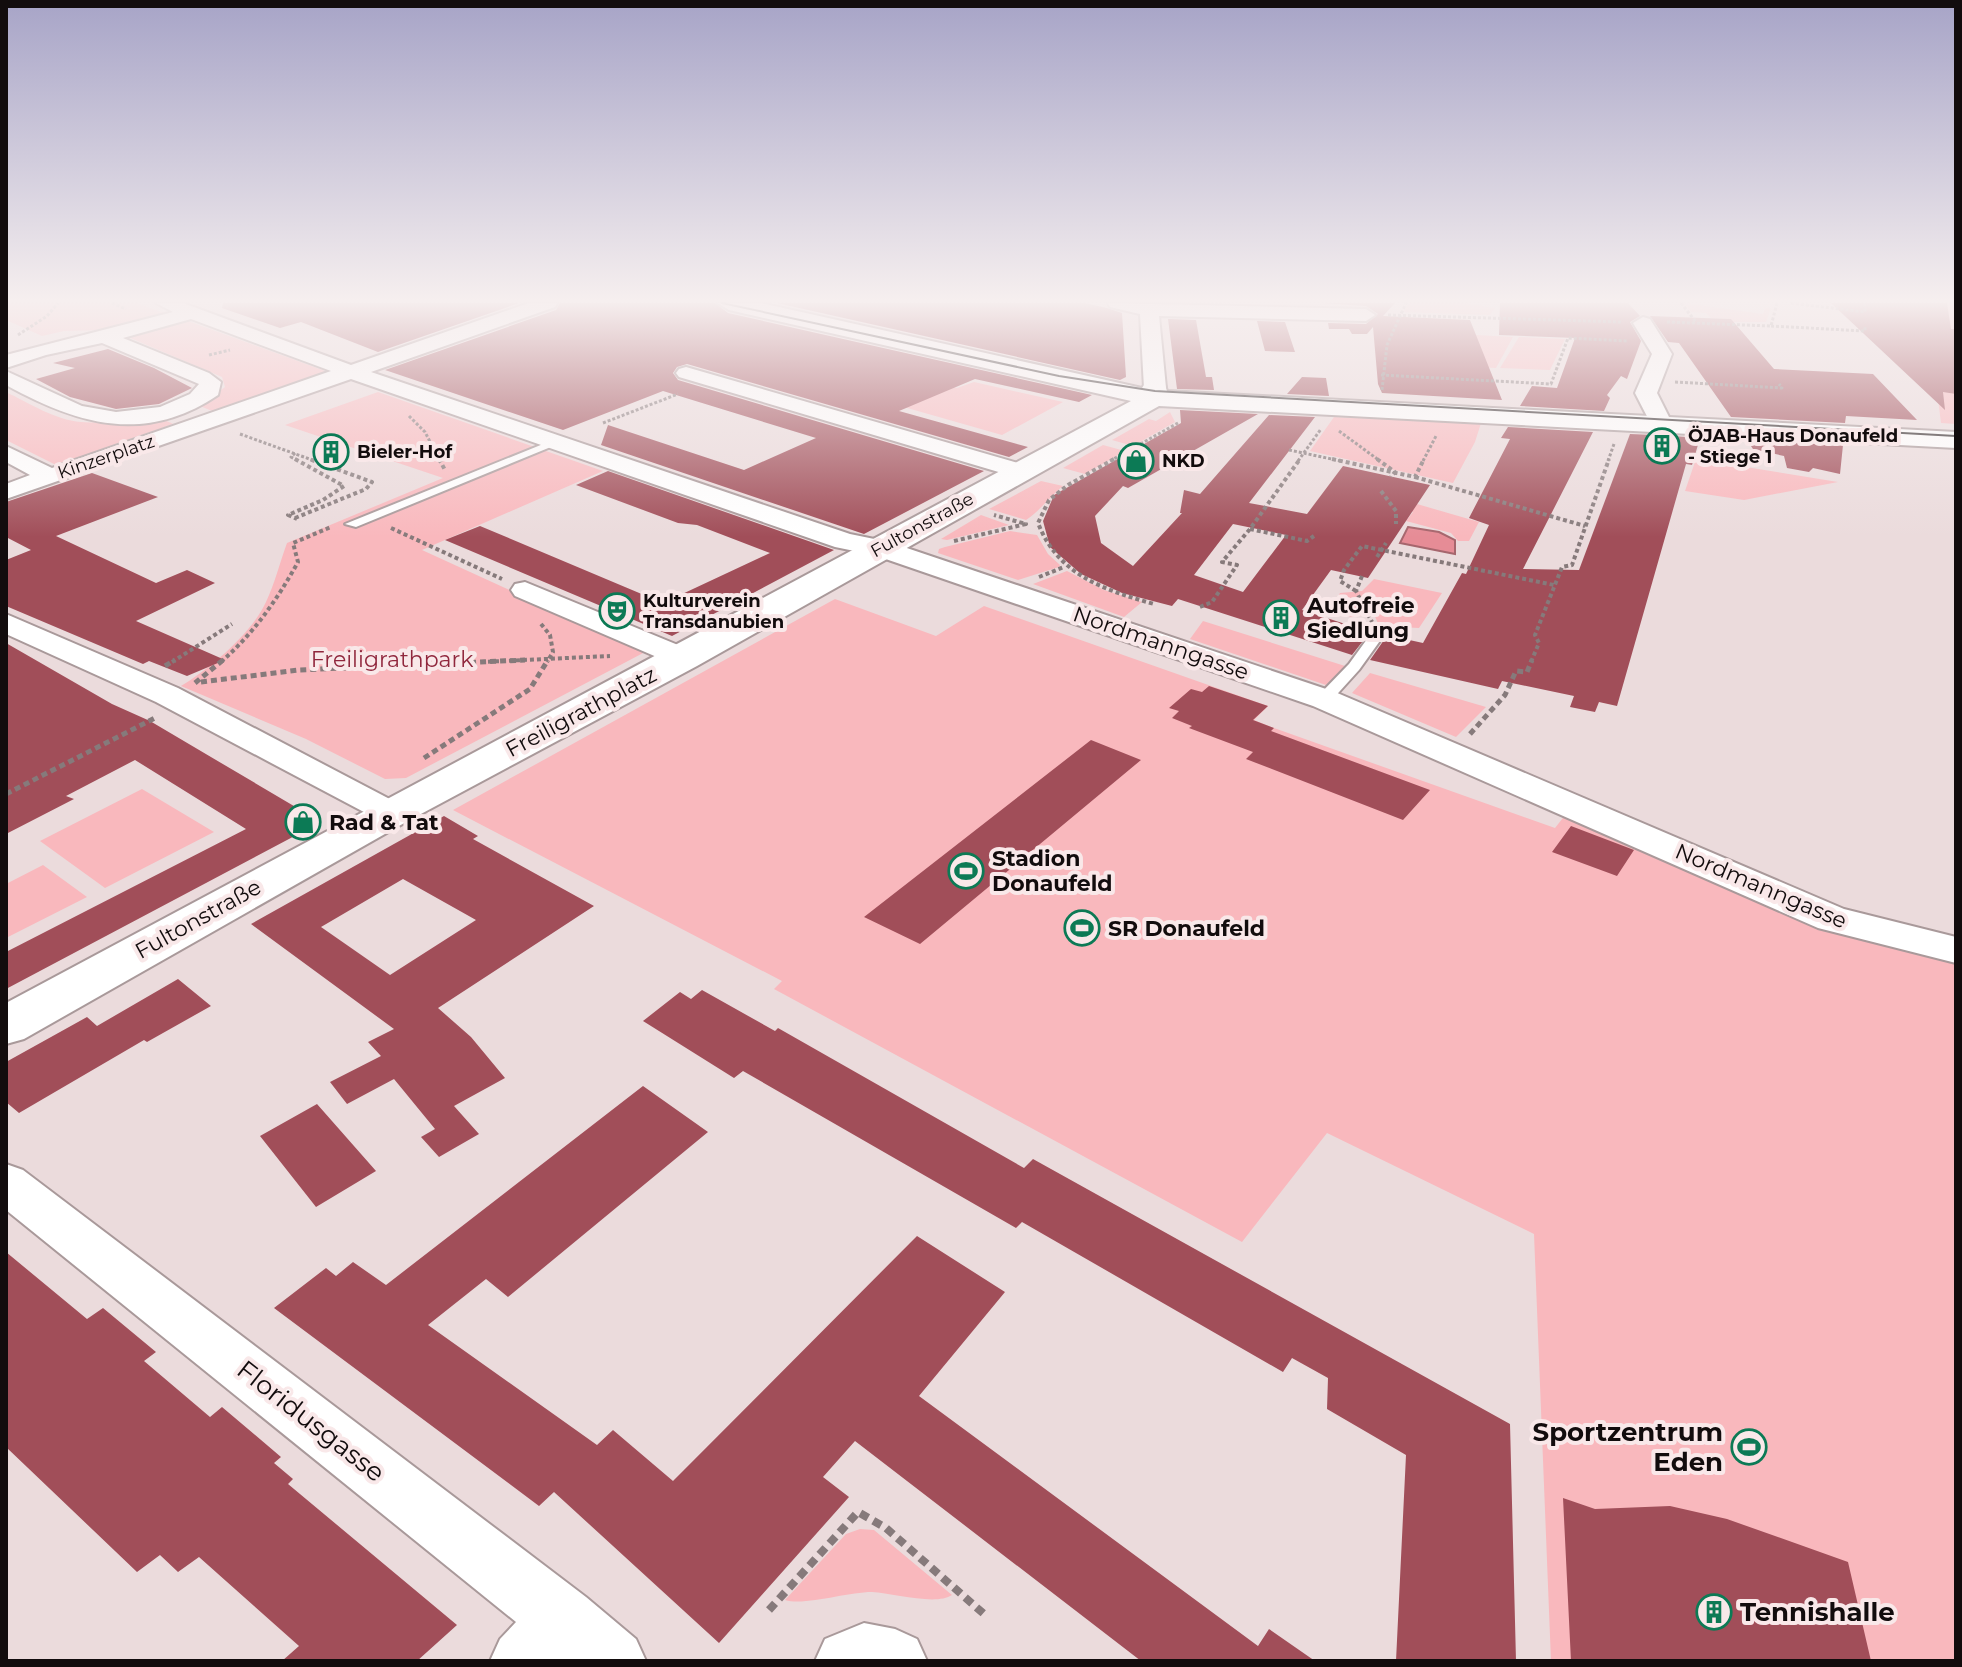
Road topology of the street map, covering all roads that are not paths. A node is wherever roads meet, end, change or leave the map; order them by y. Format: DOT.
graph roads {
  1 [pos="14,381"];
  2 [pos="207,381"];
  3 [pos="326,381"];
  4 [pos="378,381"];
  5 [pos="711,381"];
  6 [pos="1096,381"];
  7 [pos="1153,381"];
  8 [pos="1651,381"];
  9 [pos="1154,391"];
  10 [pos="175,408"];
  11 [pos="1658,420"];
  12 [pos="209,421"];
  13 [pos="1956,436"];
  14 [pos="557,442"];
  15 [pos="6,453"];
  16 [pos="1020,471"];
  17 [pos="50,476"];
  18 [pos="6,492"];
  19 [pos="351,524"];
  20 [pos="880,548"];
  21 [pos="525,590"];
  22 [pos="6,623"];
  23 [pos="1377,636"];
  24 [pos="684,658"];
  25 [pos="1324,699"];
  26 [pos="391,813"];
  27 [pos="1956,950"];
  28 [pos="6,1026"];
  29 [pos="6,1183"];
  30 [pos="543,1640"];
  31 [pos="614,1661"];
  32 [pos="847,1661"];
  33 [pos="895,1661"];
  1 -- 10 [label="street, Kinzerplatz"];
  2 -- 10 [label="street, Kinzerplatz"];
  3 -- 12 [label="street, Kinzerplatz"];
  4 -- 14 [label="street, Nordmanngasse"];
  5 -- 16 [label="street"];
  6 -- 9 [label="main road"];
  7 -- 9 [label="street"];
  8 -- 11 [label="street"];
  9 -- 11 [label="main road"];
  9 -- 16 [label="main road, Fultonstraße"];
  10 -- 12 [label="street"];
  11 -- 13 [label="main road"];
  12 -- 17 [label="street, Kinzerplatz"];
  14 -- 19 [label="lane"];
  14 -- 20 [label="street, Nordmanngasse"];
  15 -- 17 [label="street, Kinzerplatz"];
  16 -- 20 [label="main road, Fultonstraße"];
  17 -- 18 [label="street"];
  20 -- 24 [label="main road, Fultonstraße"];
  20 -- 25 [label="street, Nordmanngasse"];
  21 -- 24 [label="street, Freiligrathplatz"];
  22 -- 26 [label="street"];
  23 -- 25 [label="lane"];
  24 -- 26 [label="main road, Freiligrathplatz"];
  25 -- 27 [label="street, Nordmanngasse"];
  26 -- 28 [label="main road, Fultonstraße"];
  29 -- 30 [label="street, Floridusgasse"];
  30 -- 31 [label="street, Floridusgasse"];
  32 -- 33 [label="street"];
}
